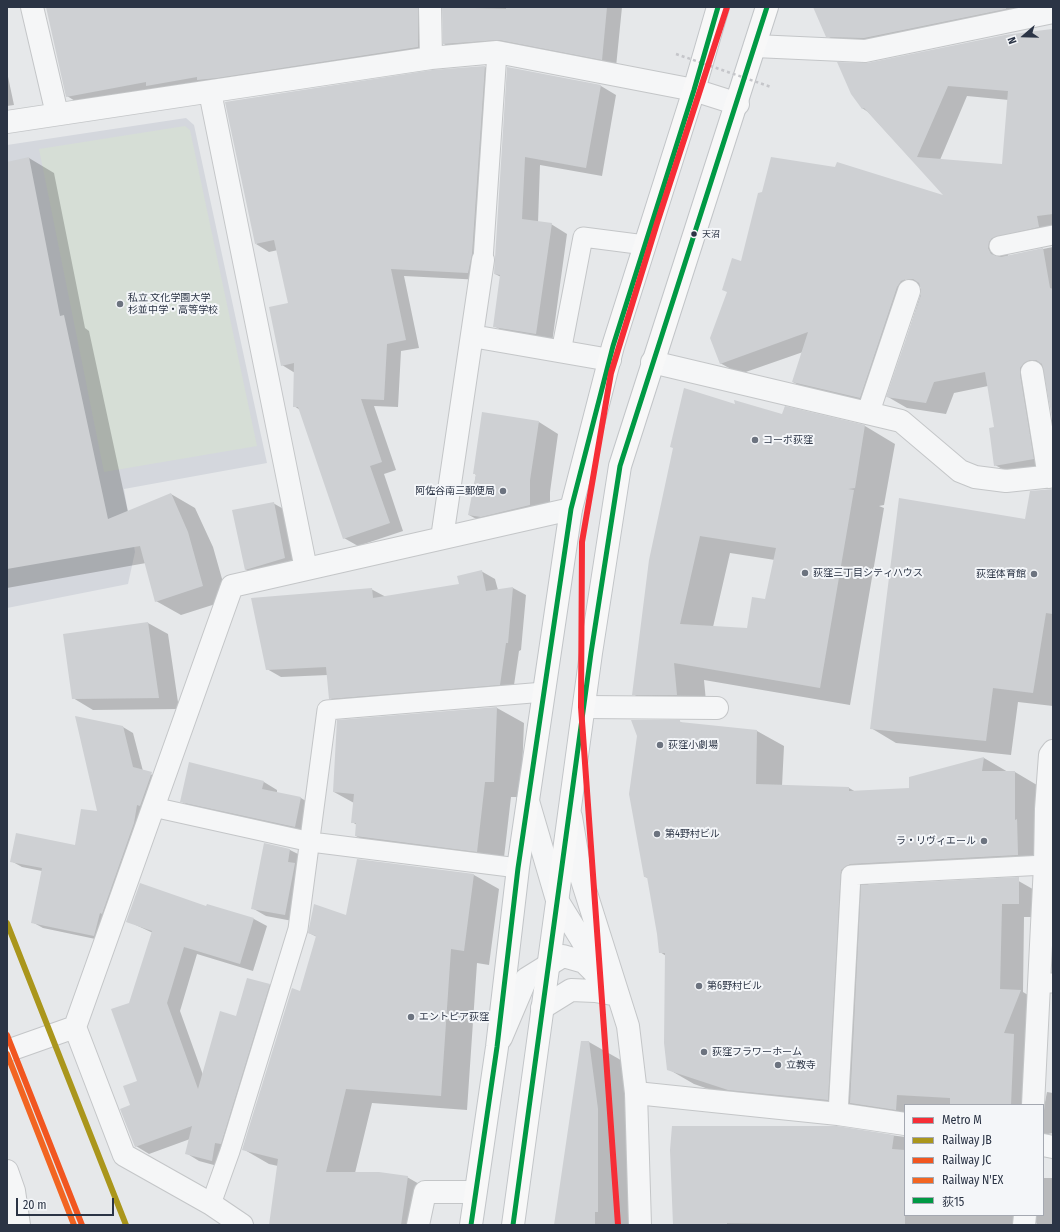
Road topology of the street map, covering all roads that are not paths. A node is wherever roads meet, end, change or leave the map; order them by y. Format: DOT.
graph roads {
  1 [pos="32,7"];
  2 [pos="430,7"];
  3 [pos="718,7"];
  4 [pos="767,7"];
  5 [pos="1053,12"];
  6 [pos="756,46"];
  7 [pos="497,52"];
  8 [pos="431,58"];
  9 [pos="694,90"];
  10 [pos="210,92"];
  11 [pos="738,104"];
  12 [pos="57,114"];
  13 [pos="7,122"];
  14 [pos="1053,235"];
  15 [pos="645,245"];
  16 [pos="999,246"];
  17 [pos="483,260"];
  18 [pos="909,291"];
  19 [pos="472,336"];
  20 [pos="561,352"];
  21 [pos="610,360"];
  22 [pos="652,362"];
  23 [pos="1032,372"];
  24 [pos="868,413"];
  25 [pos="1051,477"];
  26 [pos="571,509"];
  27 [pos="442,538"];
  28 [pos="306,569"];
  29 [pos="544,692"];
  30 [pos="584,707"];
  31 [pos="717,708"];
  32 [pos="1053,751"];
  33 [pos="528,801"];
  34 [pos="153,807"];
  35 [pos="570,808"];
  36 [pos="311,842"];
  37 [pos="1045,865"];
  38 [pos="518,868"];
  39 [pos="557,900"];
  40 [pos="548,965"];
  41 [pos="1046,983"];
  42 [pos="618,995"];
  43 [pos="542,1008"];
  44 [pos="75,1027"];
  45 [pos="497,1047"];
  46 [pos="7,1051"];
  47 [pos="636,1093"];
  48 [pos="1033,1104"];
  49 [pos="838,1114"];
  50 [pos="904,1124"];
  51 [pos="7,1171"];
  52 [pos="11,1192"];
  53 [pos="475,1192"];
  54 [pos="211,1204"];
  55 [pos="19,1225"];
  56 [pos="242,1225"];
  57 [pos="418,1225"];
  58 [pos="470,1225"];
  59 [pos="513,1225"];
  60 [pos="640,1225"];
  1 -- 12 [label="street"];
  2 -- 8 [label="street"];
  3 -- 9 [label="main road"];
  4 -- 6 [label="main road"];
  5 -- 6 [label="street"];
  6 -- 11 [label="main road"];
  7 -- 8 [label="street"];
  7 -- 9 [label="street"];
  7 -- 17 [label="lane"];
  8 -- 10 [label="street"];
  9 -- 11 [label="street"];
  9 -- 15 [label="main road"];
  10 -- 12 [label="street"];
  10 -- 28 [label="street"];
  11 -- 22 [label="main road"];
  12 -- 13 [label="street"];
  14 -- 16 [label="lane"];
  15 -- 20 [label="lane"];
  15 -- 21 [label="main road"];
  17 -- 19 [label="street"];
  18 -- 24 [label="street"];
  19 -- 20 [label="street"];
  19 -- 27 [label="street"];
  20 -- 21 [label="street"];
  21 -- 26 [label="main road"];
  22 -- 24 [label="street"];
  22 -- 30 [label="main road"];
  23 -- 25 [label="street"];
  24 -- 25 [label="street"];
  26 -- 27 [label="street"];
  26 -- 29 [label="main road"];
  27 -- 28 [label="street"];
  28 -- 34 [label="street"];
  29 -- 33 [label="main road"];
  29 -- 36 [label="lane"];
  30 -- 31 [label="street"];
  30 -- 35 [label="main road"];
  32 -- 37 [label="street"];
  33 -- 38 [label="main road"];
  33 -- 39 [label="street"];
  34 -- 36 [label="lane"];
  34 -- 44 [label="street"];
  35 -- 39 [label="main road"];
  35 -- 42 [label="street"];
  36 -- 38 [label="lane"];
  36 -- 54 [label="lane"];
  37 -- 41 [label="street"];
  37 -- 49 [label="lane"];
  38 -- 45 [label="main road"];
  39 -- 40 [label="main road"];
  39 -- 42 [label="street"];
  40 -- 42 [label="street"];
  40 -- 43 [label="main road"];
  40 -- 45 [label="street"];
  41 -- 48 [label="street"];
  42 -- 43 [label="street"];
  42 -- 47 [label="street"];
  43 -- 59 [label="main road"];
  44 -- 46 [label="street"];
  44 -- 54 [label="street"];
  45 -- 53 [label="main road"];
  47 -- 49 [label="street"];
  47 -- 60 [label="street"];
  49 -- 50 [label="street"];
  51 -- 52 [label="street"];
  52 -- 55 [label="street"];
  53 -- 57 [label="street"];
  53 -- 58 [label="main road"];
  54 -- 56 [label="street"];
}
